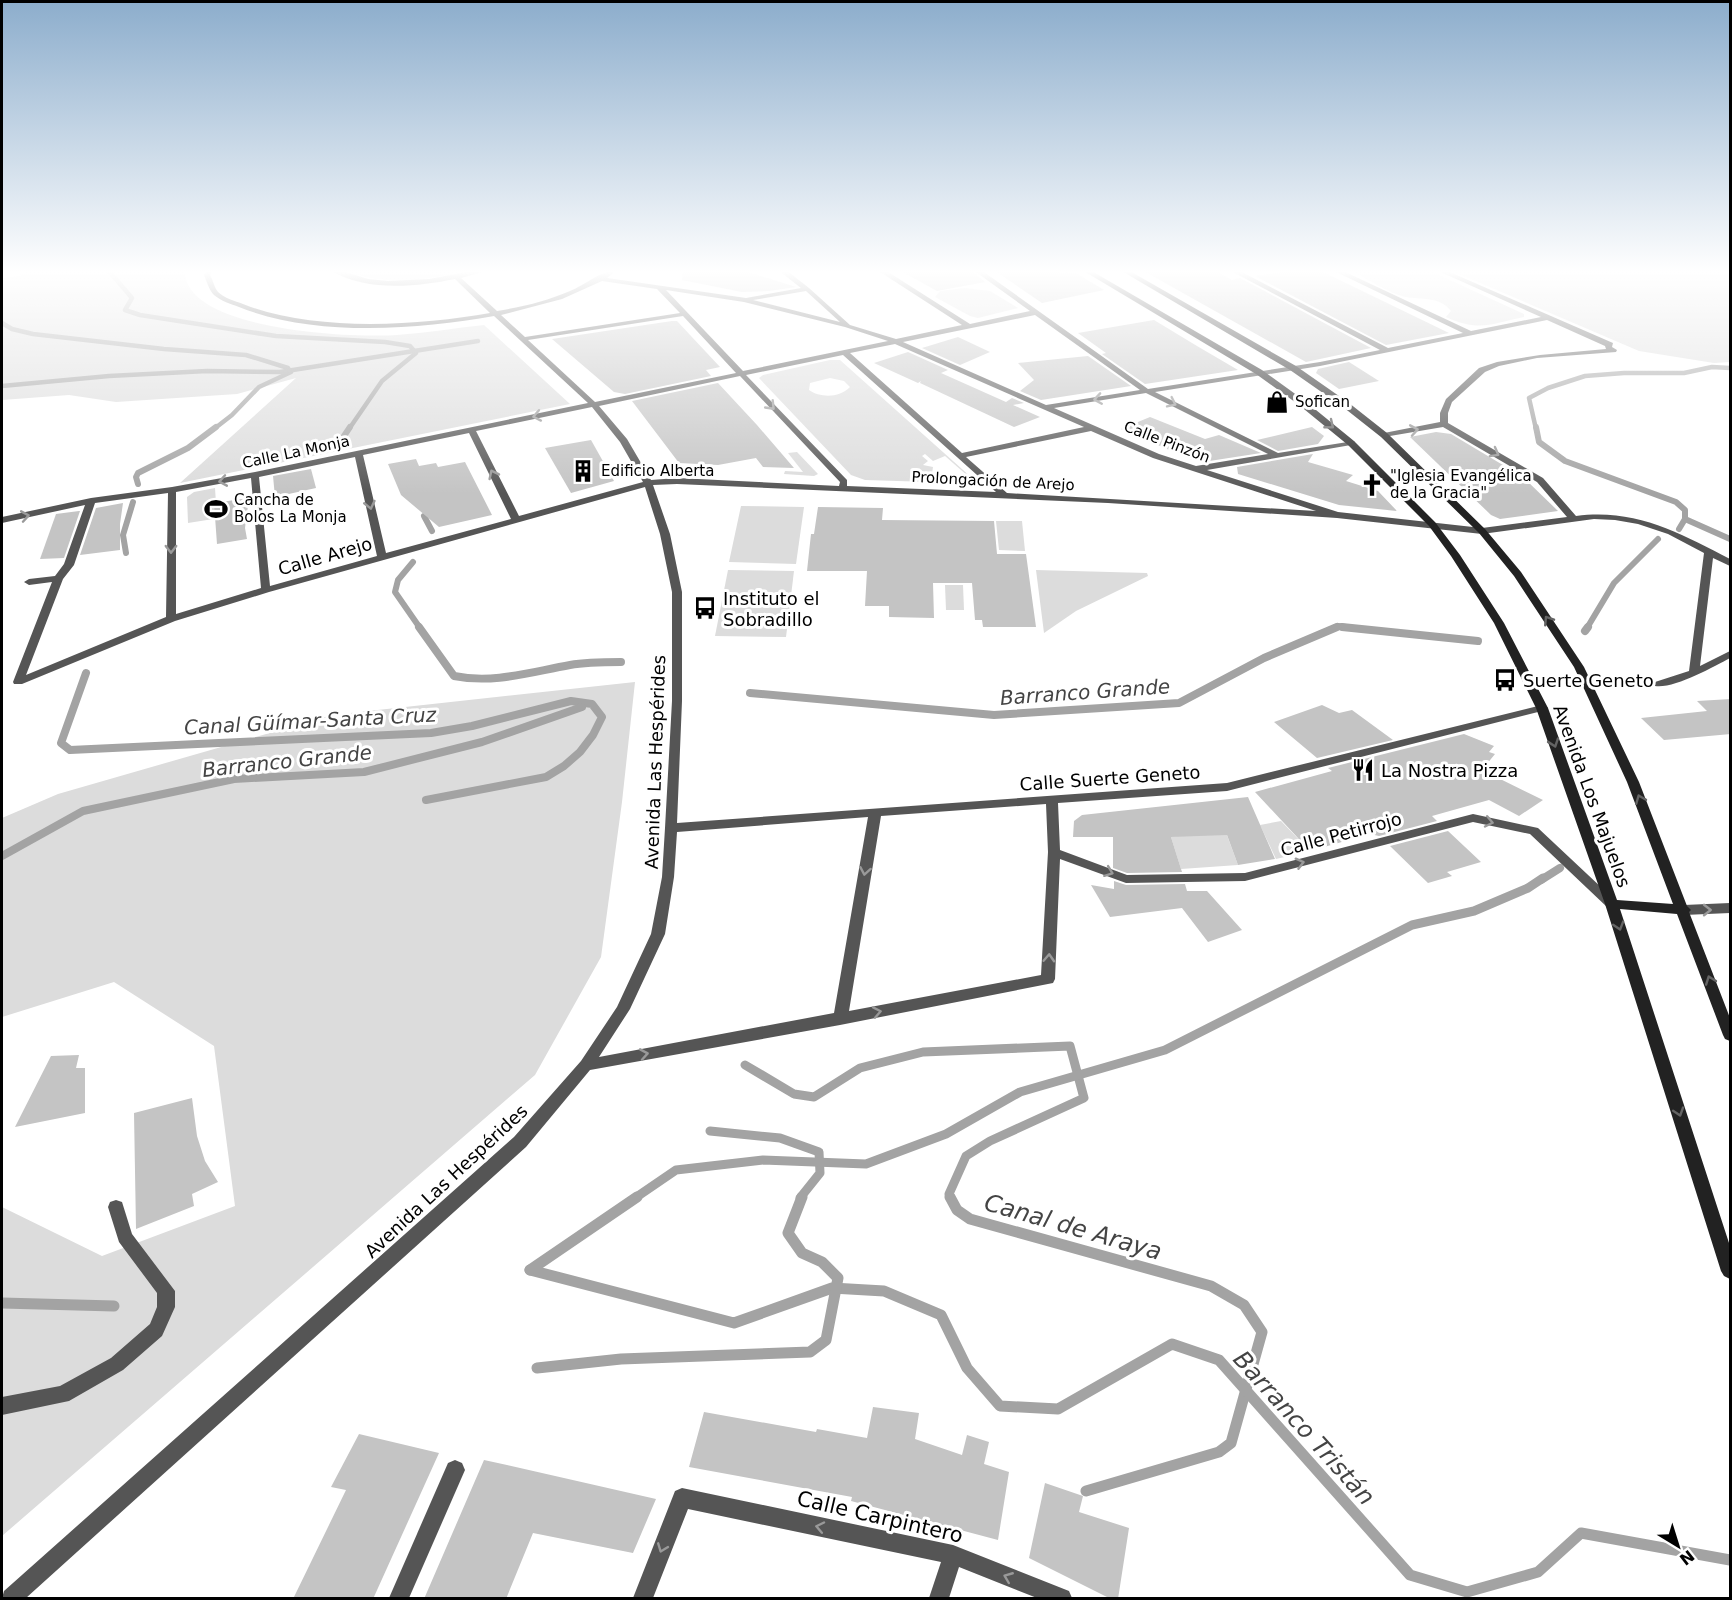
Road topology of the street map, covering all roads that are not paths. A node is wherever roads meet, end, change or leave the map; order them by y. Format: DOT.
graph roads {
  1 [pos="530,345"];
  2 [pos="712,345"];
  3 [pos="880,345"];
  4 [pos="903,345"];
  5 [pos="1082,345"];
  6 [pos="1212,345"];
  7 [pos="1253,345"];
  8 [pos="1376,345"];
  9 [pos="1412,345"];
  10 [pos="1606,345"];
  11 [pos="1386,350"];
  12 [pos="845,353"];
  13 [pos="1293,368"];
  14 [pos="1259,372"];
  15 [pos="740,375"];
  16 [pos="1147,391"];
  17 [pos="594,405"];
  18 [pos="1045,407"];
  19 [pos="1444,424"];
  20 [pos="1092,428"];
  21 [pos="471,429"];
  22 [pos="1384,435"];
  23 [pos="1351,442"];
  24 [pos="358,452"];
  25 [pos="1276,455"];
  26 [pos="959,456"];
  27 [pos="1194,470"];
  28 [pos="255,475"];
  29 [pos="648,483"];
  30 [pos="842,488"];
  31 [pos="172,490"];
  32 [pos="1004,495"];
  33 [pos="91,501"];
  34 [pos="1337,515"];
  35 [pos="1574,519"];
  36 [pos="2,520"];
  37 [pos="516,520"];
  38 [pos="1432,524"];
  39 [pos="1482,531"];
  40 [pos="1709,551"];
  41 [pos="382,557"];
  42 [pos="1731,563"];
  43 [pos="58,578"];
  44 [pos="29,582"];
  45 [pos="266,590"];
  46 [pos="171,619"];
  47 [pos="1731,654"];
  48 [pos="1694,673"];
  49 [pos="1659,684"];
  50 [pos="1542,708"];
  51 [pos="1052,801"];
  52 [pos="875,814"];
  53 [pos="671,828"];
  54 [pos="1054,852"];
  55 [pos="1612,904"];
  56 [pos="1731,908"];
  57 [pos="1683,910"];
  58 [pos="840,1019"];
  59 [pos="1731,1035"];
  60 [pos="586,1065"];
  61 [pos="116,1207"];
  62 [pos="1731,1272"];
  63 [pos="2,1406"];
  64 [pos="455,1470"];
  65 [pos="953,1555"];
  66 [pos="11,1599"];
  67 [pos="399,1599"];
  68 [pos="643,1599"];
  69 [pos="939,1599"];
  70 [pos="1062,1599"];
  1 -- 17 [label="street, Avenida Las Hespérides"];
  2 -- 15 [label="street"];
  3 -- 12 [label="street, Calle La Monja"];
  4 -- 18 [label="street, Calle Pinzón"];
  5 -- 16 [label="street"];
  6 -- 14 [label="street, Avenida Los Majuelos"];
  7 -- 13 [label="street, Avenida Los Majuelos"];
  8 -- 11 [label="street"];
  9 -- 11 [label="street"];
  10 -- 19 [label="street"];
  11 -- 13 [label="street"];
  12 -- 15 [label="street, Calle La Monja"];
  12 -- 26 [label="street"];
  13 -- 14 [label="street"];
  13 -- 22 [label="street, Avenida Los Majuelos"];
  14 -- 16 [label="street"];
  14 -- 23 [label="street, Avenida Los Majuelos, one-way"];
  15 -- 17 [label="street, Calle La Monja"];
  15 -- 30 [label="street, one-way"];
  16 -- 18 [label="street, one-way"];
  16 -- 25 [label="street, one-way"];
  17 -- 21 [label="street, Calle La Monja, one-way"];
  17 -- 29 [label="street, Avenida Las Hespérides"];
  18 -- 20 [label="street, Calle Pinzón"];
  22 -- 19 [label="street, one-way"];
  19 -- 35 [label="street, one-way"];
  20 -- 26 [label="street"];
  20 -- 27 [label="street, Calle Pinzón"];
  21 -- 24 [label="street, Calle La Monja"];
  37 -- 21 [label="street, one-way"];
  22 -- 39 [label="street, Avenida Los Majuelos"];
  23 -- 25 [label="street"];
  23 -- 38 [label="street, Avenida Los Majuelos"];
  24 -- 28 [label="street, Calle La Monja"];
  24 -- 41 [label="street, one-way"];
  25 -- 27 [label="street"];
  26 -- 32 [label="street"];
  27 -- 34 [label="street, Calle Pinzón"];
  28 -- 31 [label="street, Calle La Monja, one-way"];
  28 -- 45 [label="street"];
  29 -- 30 [label="street, Prolongación de Arejo"];
  29 -- 37 [label="street, Calle Arejo"];
  29 -- 53 [label="street, Avenida Las Hespérides"];
  30 -- 32 [label="street, Prolongación de Arejo"];
  31 -- 33 [label="street, Calle La Monja"];
  31 -- 46 [label="street, one-way"];
  32 -- 34 [label="street, Prolongación de Arejo"];
  36 -- 33 [label="street, Calle La Monja, one-way"];
  33 -- 43 [label="street"];
  34 -- 38 [label="street, Calle Pinzón"];
  35 -- 39 [label="street, Calle Pinzón"];
  35 -- 40 [label="street, Calle Pinzón"];
  37 -- 41 [label="street, Calle Arejo"];
  38 -- 39 [label="street, Calle Pinzón"];
  38 -- 50 [label="street, Avenida Los Majuelos"];
  57 -- 39 [label="street, Avenida Los Majuelos, one-way"];
  40 -- 42 [label="street, Calle Pinzón"];
  40 -- 48 [label="street"];
  41 -- 45 [label="street, Calle Arejo"];
  43 -- 44 [label="street"];
  43 -- 46 [label="street, Calle Arejo"];
  45 -- 46 [label="street, Calle Arejo"];
  47 -- 48 [label="street"];
  48 -- 49 [label="street"];
  50 -- 51 [label="street, Calle Suerte Geneto"];
  50 -- 55 [label="street, Avenida Los Majuelos, one-way"];
  51 -- 52 [label="street, Calle Suerte Geneto"];
  51 -- 54 [label="street"];
  52 -- 53 [label="street, Calle Suerte Geneto"];
  52 -- 58 [label="street, one-way"];
  53 -- 60 [label="street, Avenida Las Hespérides"];
  54 -- 55 [label="street, Calle Petirrojo, one-way"];
  58 -- 54 [label="street, one-way"];
  55 -- 57 [label="street"];
  55 -- 62 [label="street, Avenida Los Majuelos, one-way"];
  57 -- 56 [label="street, one-way"];
  59 -- 57 [label="street, Avenida Los Majuelos, one-way"];
  60 -- 58 [label="street, one-way"];
  60 -- 66 [label="street, Avenida Las Hespérides"];
  61 -- 63 [label="street"];
  64 -- 67 [label="street"];
  65 -- 68 [label="street, Calle Carpintero, one-way"];
  65 -- 69 [label="street"];
  70 -- 65 [label="street, Calle Carpintero, one-way"];
}
